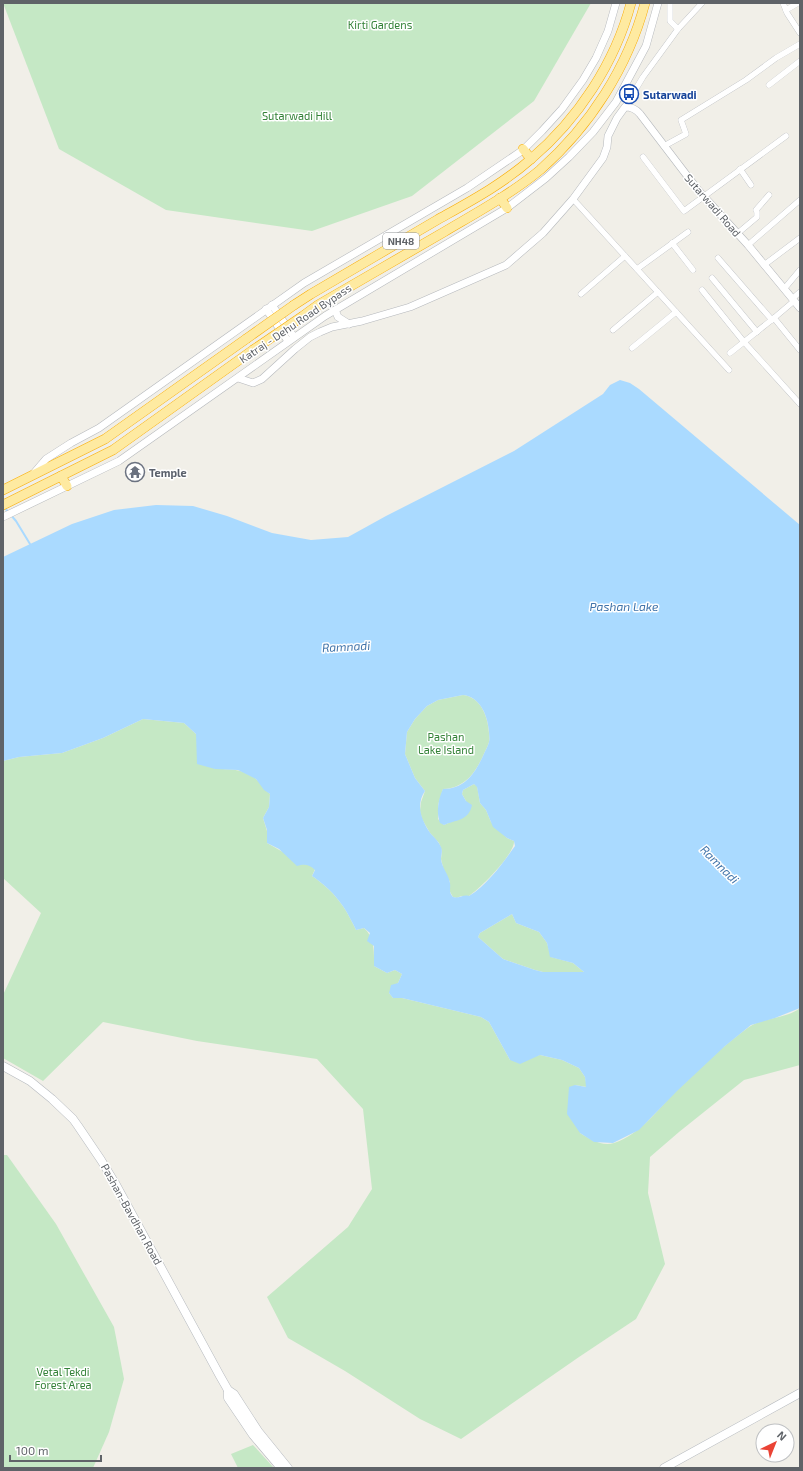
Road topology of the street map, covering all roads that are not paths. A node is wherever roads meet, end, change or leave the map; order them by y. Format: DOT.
graph roads {
  1 [pos="616,3"];
  2 [pos="631,3"];
  3 [pos="645,3"];
  4 [pos="658,3"];
  5 [pos="670,3"];
  6 [pos="702,3"];
  7 [pos="783,3"];
  8 [pos="798,3"];
  9 [pos="786,10"];
  10 [pos="678,29"];
  11 [pos="800,34"];
  12 [pos="800,44"];
  13 [pos="800,61"];
  14 [pos="769,85"];
  15 [pos="625,107"];
  16 [pos="786,136"];
  17 [pos="664,146"];
  18 [pos="523,149"];
  19 [pos="643,157"];
  20 [pos="531,159"];
  21 [pos="740,169"];
  22 [pos="751,185"];
  23 [pos="769,195"];
  24 [pos="704,197"];
  25 [pos="500,198"];
  26 [pos="573,199"];
  27 [pos="800,200"];
  28 [pos="507,208"];
  29 [pos="688,232"];
  30 [pos="738,234"];
  31 [pos="800,238"];
  32 [pos="672,243"];
  33 [pos="748,245"];
  34 [pos="625,256"];
  35 [pos="718,258"];
  36 [pos="764,264"];
  37 [pos="637,269"];
  38 [pos="693,270"];
  39 [pos="800,270"];
  40 [pos="712,278"];
  41 [pos="784,288"];
  42 [pos="702,290"];
  43 [pos="658,292"];
  44 [pos="800,292"];
  45 [pos="581,294"];
  46 [pos="793,300"];
  47 [pos="269,307"];
  48 [pos="800,308"];
  49 [pos="335,310"];
  50 [pos="676,312"];
  51 [pos="773,319"];
  52 [pos="349,324"];
  53 [pos="613,330"];
  54 [pos="757,332"];
  55 [pos="291,339"];
  56 [pos="744,342"];
  57 [pos="632,348"];
  58 [pos="800,350"];
  59 [pos="730,353"];
  60 [pos="729,370"];
  61 [pos="238,378"];
  62 [pos="800,404"];
  63 [pos="61,476"];
  64 [pos="31,477"];
  65 [pos="67,486"];
  66 [pos="3,490"];
  67 [pos="3,505"];
  68 [pos="3,517"];
  69 [pos="3,1066"];
  70 [pos="228,1390"];
  71 [pos="800,1393"];
  72 [pos="281,1468"];
  73 [pos="288,1468"];
  74 [pos="664,1468"];
  1 -- 18 [label="street"];
  2 -- 20 [label="highway, Katraj - Dehu Road Bypass / NH48"];
  3 -- 25 [label="highway, Katraj - Dehu Road Bypass / NH48"];
  4 -- 28 [label="street"];
  5 -- 10 [label="street"];
  6 -- 10 [label="street"];
  7 -- 9 [label="street"];
  8 -- 9 [label="street"];
  9 -- 11 [label="street"];
  10 -- 15 [label="street"];
  12 -- 17 [label="street"];
  13 -- 14 [label="street"];
  15 -- 17 [label="street, Sutarwadi Road"];
  15 -- 26 [label="street"];
  16 -- 21 [label="street"];
  17 -- 24 [label="street, Sutarwadi Road"];
  18 -- 20 [label="highway"];
  18 -- 47 [label="street"];
  19 -- 24 [label="street"];
  20 -- 64 [label="highway, Katraj - Dehu Road Bypass / NH48, bridge"];
  21 -- 22 [label="street"];
  21 -- 24 [label="street"];
  23 -- 30 [label="street"];
  24 -- 30 [label="street, Sutarwadi Road"];
  25 -- 28 [label="highway"];
  25 -- 63 [label="highway, Katraj - Dehu Road Bypass / NH48, bridge"];
  26 -- 34 [label="street"];
  26 -- 52 [label="street"];
  27 -- 33 [label="street"];
  28 -- 49 [label="street"];
  29 -- 32 [label="street"];
  30 -- 33 [label="street, Sutarwadi Road"];
  31 -- 36 [label="street"];
  32 -- 37 [label="street"];
  32 -- 38 [label="street"];
  33 -- 36 [label="street, Sutarwadi Road"];
  34 -- 37 [label="street"];
  34 -- 45 [label="street"];
  35 -- 51 [label="street"];
  36 -- 41 [label="street, Sutarwadi Road"];
  37 -- 43 [label="street"];
  39 -- 41 [label="street"];
  40 -- 54 [label="street"];
  41 -- 46 [label="street, Sutarwadi Road"];
  42 -- 56 [label="street"];
  43 -- 50 [label="street"];
  43 -- 53 [label="street"];
  44 -- 46 [label="street"];
  46 -- 48 [label="street, Sutarwadi Road"];
  46 -- 51 [label="street"];
  47 -- 55 [label="street"];
  47 -- 64 [label="street"];
  49 -- 52 [label="street"];
  49 -- 55 [label="street"];
  50 -- 57 [label="street"];
  50 -- 60 [label="street"];
  51 -- 54 [label="street"];
  51 -- 58 [label="street"];
  52 -- 61 [label="street"];
  54 -- 56 [label="street"];
  55 -- 61 [label="street"];
  56 -- 59 [label="street"];
  56 -- 62 [label="street"];
  61 -- 65 [label="street"];
  63 -- 65 [label="highway"];
  63 -- 67 [label="highway, Katraj - Dehu Road Bypass / NH48"];
  64 -- 66 [label="highway, Katraj - Dehu Road Bypass / NH48"];
  65 -- 68 [label="street"];
  69 -- 70 [label="main road, Pashan-Bavdhan Road"];
  70 -- 72 [label="main road, Pashan-Bavdhan Road"];
  70 -- 73 [label="main road, Pashan-Bavdhan Road"];
  71 -- 74 [label="main road"];
}
